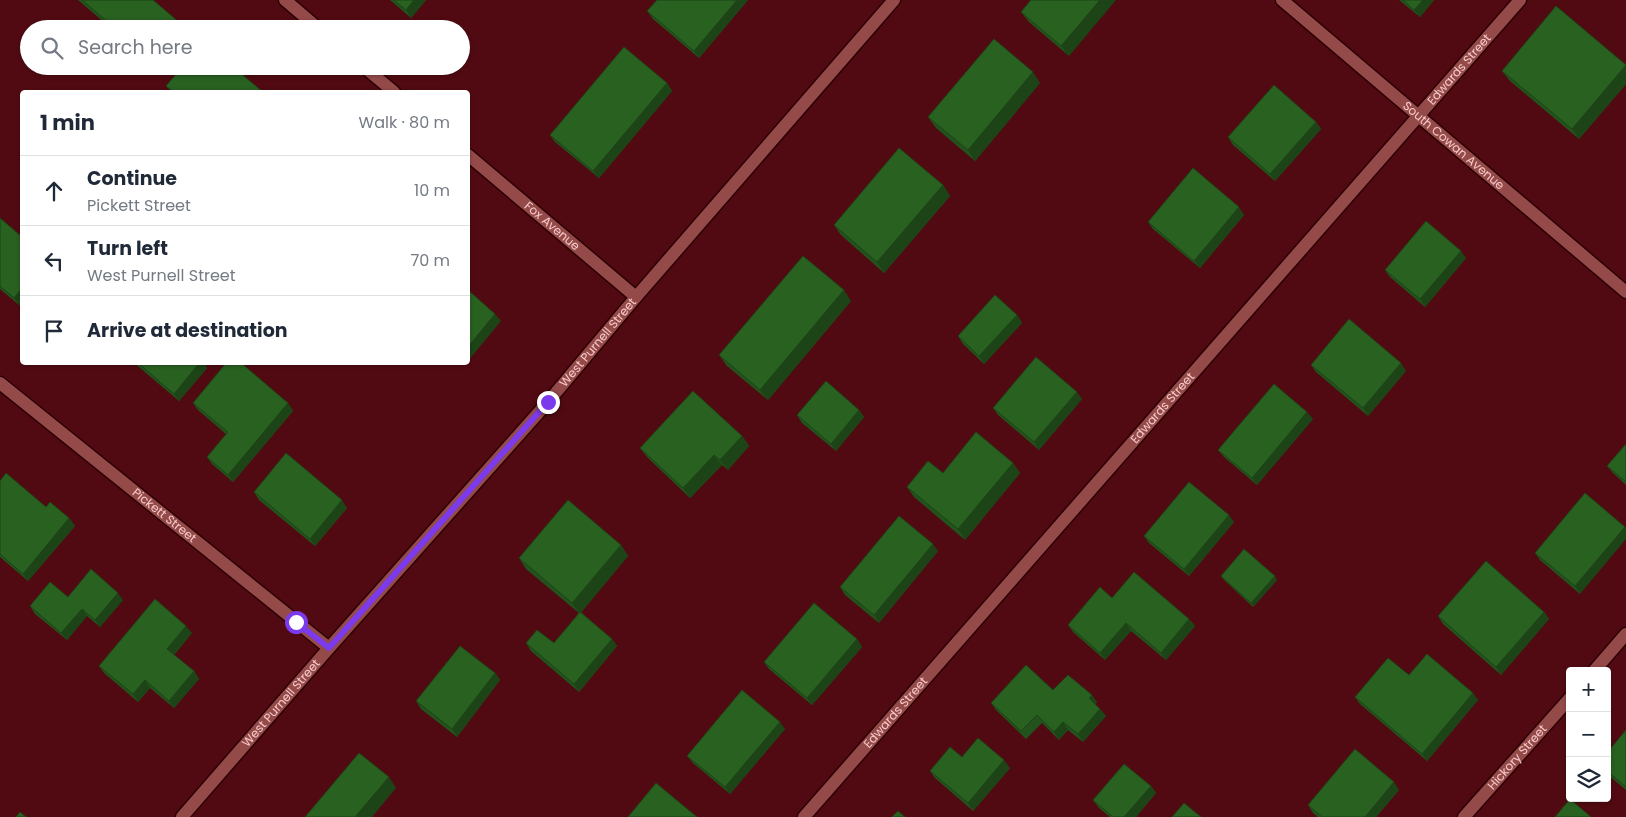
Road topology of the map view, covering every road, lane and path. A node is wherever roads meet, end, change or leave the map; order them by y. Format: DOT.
graph roads {
  1 [pos="285,0"];
  2 [pos="894,0"];
  3 [pos="1282,0"];
  4 [pos="1520,0"];
  5 [pos="308,20"];
  6 [pos="374,75"];
  7 [pos="392,90"];
  8 [pos="1418,116"];
  9 [pos="470,157"];
  10 [pos="1626,292"];
  11 [pos="636,298"];
  12 [pos="0,383"];
  13 [pos="1626,634"];
  14 [pos="329,648"];
  15 [pos="1597,667"];
  16 [pos="1566,702"];
  17 [pos="182,817"];
  18 [pos="804,817"];
  19 [pos="1464,817"];
  1 -- 5 [label="street"];
  2 -- 11 [label="street, West Purnell Street"];
  3 -- 8 [label="street, South Cowan Avenue"];
  4 -- 8 [label="street, Edwards Street"];
  6 -- 7 [label="street"];
  8 -- 10 [label="street, South Cowan Avenue"];
  8 -- 18 [label="street, Edwards Street"];
  9 -- 11 [label="street, Fox Avenue"];
  11 -- 14 [label="street, West Purnell Street"];
  12 -- 14 [label="street, Pickett Street"];
  13 -- 15 [label="street"];
  14 -- 17 [label="street, West Purnell Street"];
  16 -- 19 [label="street, Hickory Street"];
}
